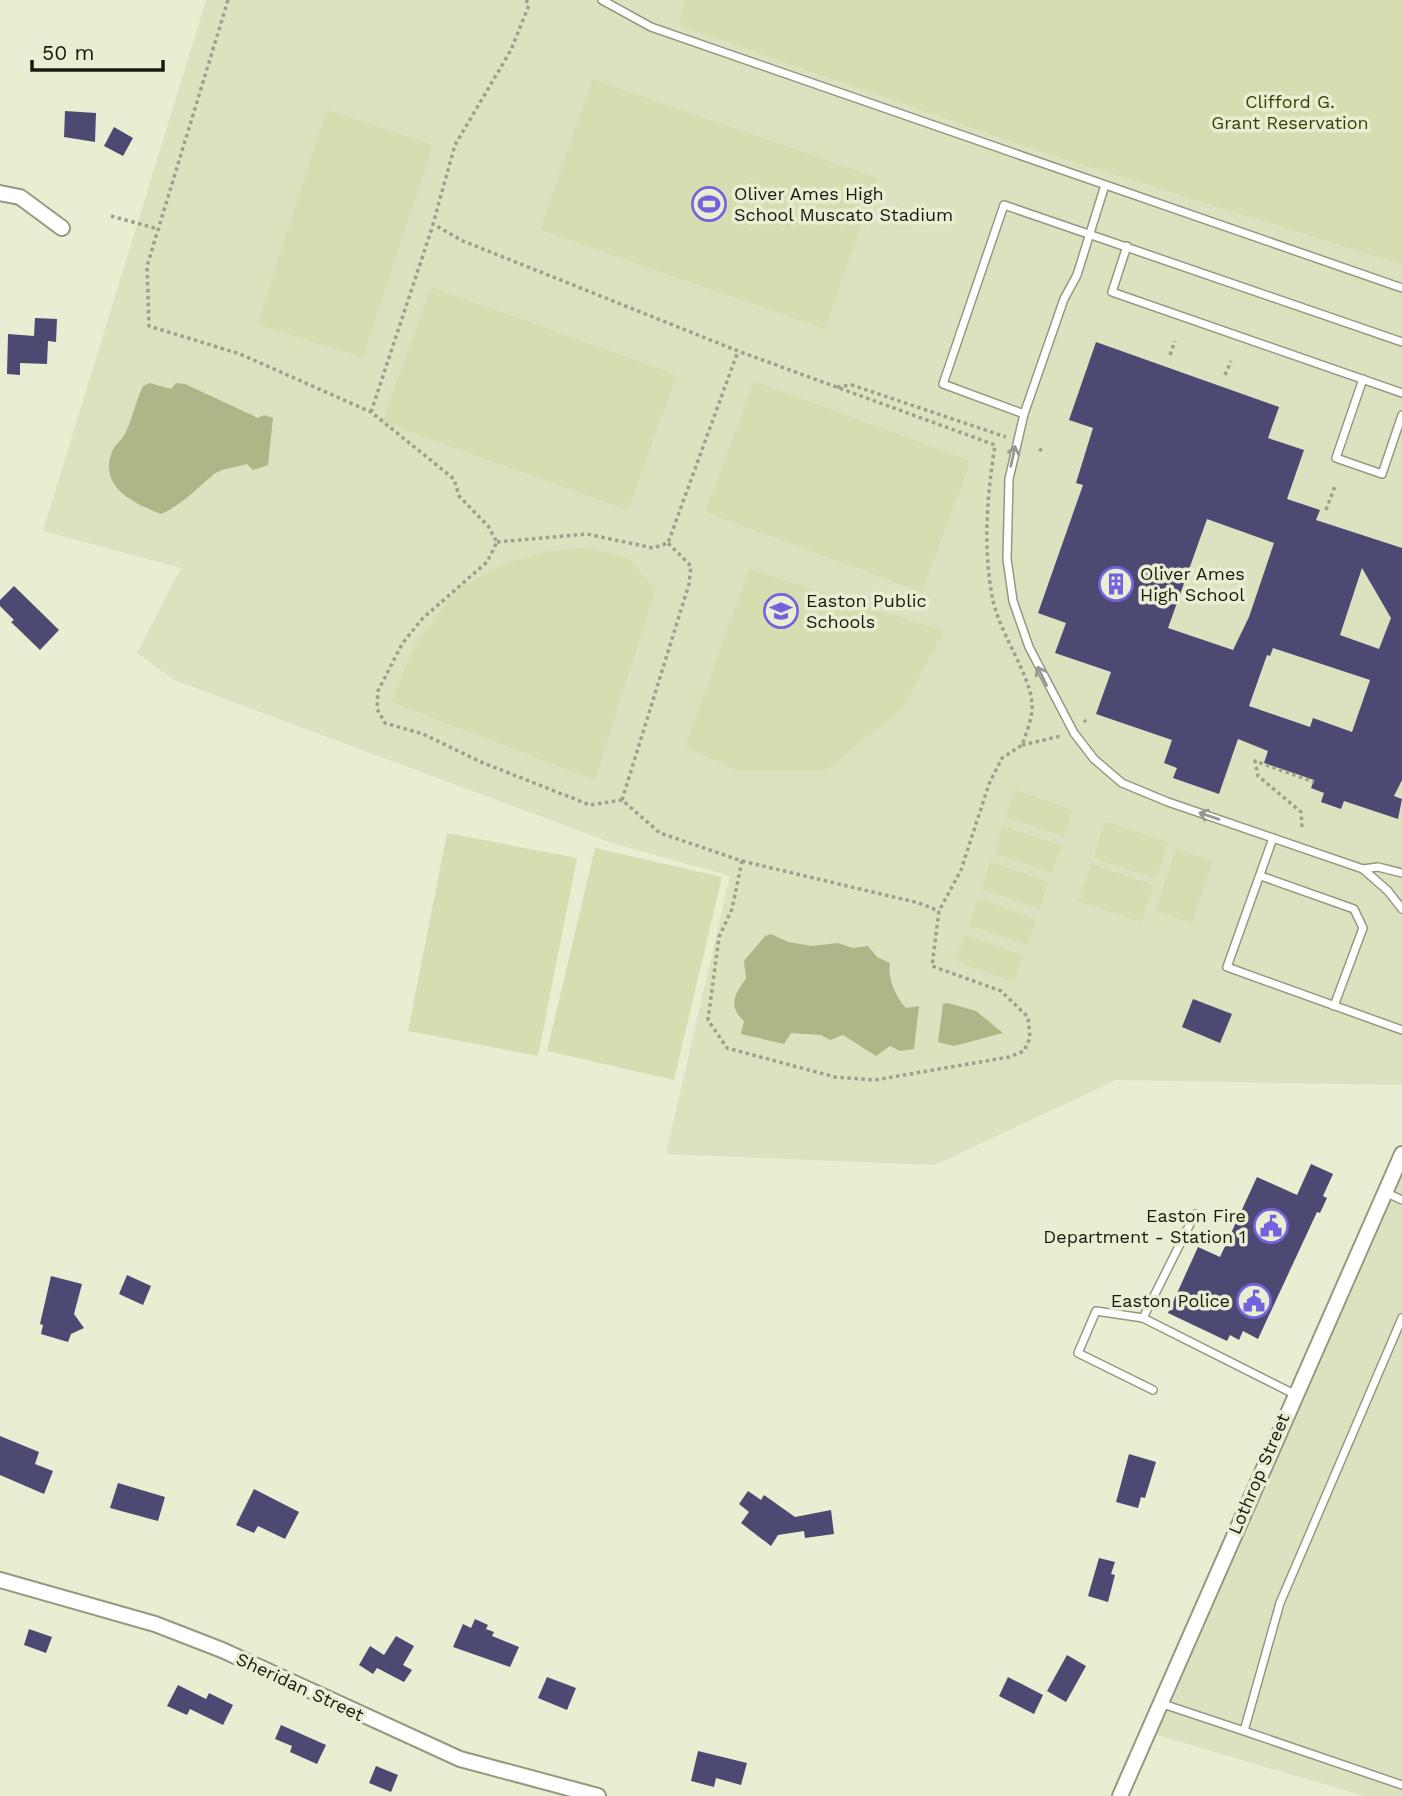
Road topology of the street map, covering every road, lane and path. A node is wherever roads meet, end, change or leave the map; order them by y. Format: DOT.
graph roads {
  1 [pos="228,0"];
  2 [pos="526,0"];
  3 [pos="602,0"];
  4 [pos="1105,185"];
  5 [pos="0,193"];
  6 [pos="111,216"];
  7 [pos="433,224"];
  8 [pos="62,228"];
  9 [pos="158,229"];
  10 [pos="1088,233"];
  11 [pos="1127,246"];
  12 [pos="1402,288"];
  13 [pos="1175,341"];
  14 [pos="1402,342"];
  15 [pos="738,351"];
  16 [pos="1170,355"];
  17 [pos="1231,361"];
  18 [pos="1225,375"];
  19 [pos="1363,379"];
  20 [pos="835,387"];
  21 [pos="1402,393"];
  22 [pos="371,412"];
  23 [pos="1024,414"];
  24 [pos="1402,415"];
  25 [pos="1002,436"];
  26 [pos="1038,449"];
  27 [pos="1044,452"];
  28 [pos="1335,486"];
  29 [pos="1326,510"];
  30 [pos="497,542"];
  31 [pos="668,543"];
  32 [pos="1074,733"];
  33 [pos="1022,745"];
  34 [pos="1314,782"];
  35 [pos="622,800"];
  36 [pos="1302,827"];
  37 [pos="1273,838"];
  38 [pos="742,861"];
  39 [pos="1363,869"];
  40 [pos="1402,873"];
  41 [pos="1261,876"];
  42 [pos="1402,909"];
  43 [pos="939,911"];
  44 [pos="1334,1006"];
  45 [pos="1402,1030"];
  46 [pos="1402,1154"];
  47 [pos="1385,1192"];
  48 [pos="1402,1200"];
  49 [pos="1195,1214"];
  50 [pos="1143,1318"];
  51 [pos="1402,1318"];
  52 [pos="1153,1391"];
  53 [pos="1294,1394"];
  54 [pos="0,1580"];
  55 [pos="1160,1703"];
  56 [pos="1244,1731"];
  57 [pos="1402,1785"];
  58 [pos="598,1796"];
  59 [pos="1120,1796"];
  1 -- 9 [label="path"];
  2 -- 7 [label="path"];
  3 -- 4 [label="lane"];
  4 -- 10 [label="lane"];
  4 -- 12 [label="lane"];
  5 -- 8 [label="street"];
  6 -- 9 [label="path"];
  7 -- 15 [label="path"];
  7 -- 22 [label="path"];
  9 -- 22 [label="path"];
  10 -- 11 [label="lane"];
  10 -- 23 [label="lane"];
  10 -- 23 [label="lane"];
  11 -- 14 [label="lane"];
  11 -- 19 [label="lane"];
  13 -- 16 [label="path"];
  15 -- 20 [label="path"];
  15 -- 31 [label="path"];
  17 -- 18 [label="path"];
  19 -- 21 [label="lane"];
  19 -- 24 [label="lane"];
  20 -- 25 [label="path"];
  20 -- 33 [label="path"];
  22 -- 30 [label="path"];
  32 -- 23 [label="lane, one-way"];
  26 -- 27 [label="path"];
  28 -- 29 [label="path"];
  30 -- 31 [label="path"];
  30 -- 35 [label="path"];
  31 -- 35 [label="path"];
  32 -- 33 [label="path"];
  37 -- 32 [label="lane, one-way"];
  33 -- 43 [label="path"];
  34 -- 36 [label="path"];
  35 -- 38 [label="path"];
  37 -- 39 [label="lane"];
  37 -- 41 [label="lane"];
  38 -- 43 [label="path"];
  38 -- 43 [label="path"];
  39 -- 40 [label="lane"];
  39 -- 42 [label="lane"];
  41 -- 44 [label="lane"];
  41 -- 44 [label="lane"];
  44 -- 45 [label="lane"];
  46 -- 47 [label="street, Lothrop Street"];
  47 -- 48 [label="lane"];
  47 -- 53 [label="street, Lothrop Street"];
  49 -- 50 [label="lane"];
  50 -- 52 [label="lane"];
  50 -- 53 [label="lane"];
  51 -- 56 [label="lane"];
  53 -- 55 [label="street, Lothrop Street"];
  54 -- 58 [label="street, Sheridan Street"];
  55 -- 56 [label="lane"];
  55 -- 59 [label="street, Lothrop Street"];
  56 -- 57 [label="lane"];
}
